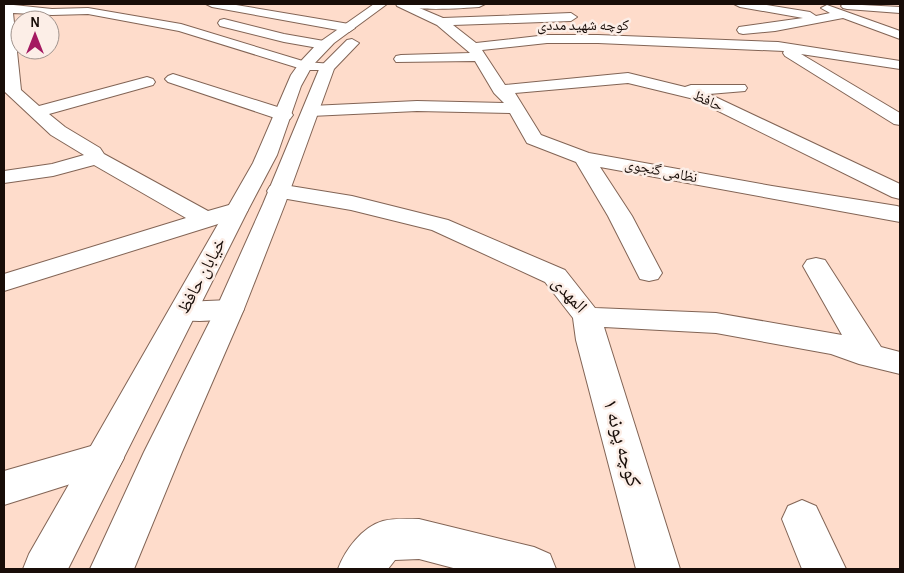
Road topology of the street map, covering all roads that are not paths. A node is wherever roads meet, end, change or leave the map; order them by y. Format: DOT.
graph roads {
  1 [pos="212,4"];
  2 [pos="381,4"];
  3 [pos="400,4"];
  4 [pos="408,4"];
  5 [pos="479,4"];
  6 [pos="740,4"];
  7 [pos="816,4"];
  8 [pos="5,6"];
  9 [pos="36,10"];
  10 [pos="900,10"];
  11 [pos="60,12"];
  12 [pos="845,14"];
  13 [pos="571,17"];
  14 [pos="818,18"];
  15 [pos="60,19"];
  16 [pos="208,20"];
  17 [pos="441,22"];
  18 [pos="64,23"];
  19 [pos="349,28"];
  20 [pos="760,28"];
  21 [pos="733,30"];
  22 [pos="900,35"];
  23 [pos="6,41"];
  24 [pos="778,46"];
  25 [pos="476,52"];
  26 [pos="401,59"];
  27 [pos="319,60"];
  28 [pos="900,65"];
  29 [pos="7,66"];
  30 [pos="174,79"];
  31 [pos="147,82"];
  32 [pos="739,88"];
  33 [pos="500,90"];
  34 [pos="685,91"];
  35 [pos="4,107"];
  36 [pos="31,107"];
  37 [pos="516,108"];
  38 [pos="311,111"];
  39 [pos="284,114"];
  40 [pos="900,120"];
  41 [pos="96,158"];
  42 [pos="584,158"];
  43 [pos="4,177"];
  44 [pos="278,190"];
  45 [pos="899,206"];
  46 [pos="236,210"];
  47 [pos="207,220"];
  48 [pos="816,266"];
  49 [pos="649,274"];
  50 [pos="4,283"];
  51 [pos="230,309"];
  52 [pos="183,311"];
  53 [pos="587,317"];
  54 [pos="870,356"];
  55 [pos="900,363"];
  56 [pos="105,458"];
  57 [pos="4,488"];
  58 [pos="802,519"];
  59 [pos="372,555"];
  60 [pos="44,569"];
  61 [pos="112,569"];
  62 [pos="534,569"];
  63 [pos="658,569"];
  64 [pos="824,569"];
  1 -- 19 [label="street"];
  2 -- 19 [label="street, خیابان حافظ"];
  3 -- 17 [label="street"];
  3 -- 27 [label="street, خیابان حافظ"];
  4 -- 5 [label="street"];
  6 -- 14 [label="street"];
  7 -- 10 [label="street"];
  7 -- 12 [label="street"];
  8 -- 9 [label="street"];
  8 -- 23 [label="street"];
  11 -- 27 [label="street"];
  12 -- 14 [label="street"];
  12 -- 22 [label="street"];
  13 -- 17 [label="street"];
  14 -- 20 [label="street"];
  15 -- 18 [label="street"];
  16 -- 27 [label="street"];
  17 -- 25 [label="street"];
  19 -- 27 [label="street, خیابان حافظ"];
  20 -- 21 [label="street"];
  20 -- 24 [label="street"];
  23 -- 29 [label="street"];
  24 -- 25 [label="street, کوچه شهید مددی"];
  24 -- 28 [label="street, کوچه شهید مددی"];
  24 -- 40 [label="street"];
  25 -- 26 [label="street, کوچه شهید مددی"];
  25 -- 33 [label="street, نظامی گنجوی"];
  27 -- 38 [label="street, خیابان حافظ"];
  27 -- 39 [label="street, خیابان حافظ"];
  29 -- 36 [label="street"];
  30 -- 39 [label="street"];
  31 -- 36 [label="street"];
  32 -- 34 [label="street"];
  33 -- 34 [label="street, حافظ"];
  33 -- 37 [label="street, نظامی گنجوی"];
  34 -- 45 [label="street, حافظ"];
  35 -- 36 [label="street"];
  36 -- 41 [label="street"];
  37 -- 38 [label="street"];
  37 -- 42 [label="street, نظامی گنجوی"];
  38 -- 44 [label="street, خیابان حافظ"];
  39 -- 46 [label="street, خیابان حافظ"];
  41 -- 43 [label="street"];
  41 -- 47 [label="street"];
  42 -- 45 [label="street, نظامی گنجوی"];
  42 -- 49 [label="street"];
  44 -- 51 [label="street, خیابان حافظ"];
  44 -- 53 [label="street, المهدی"];
  46 -- 47 [label="street"];
  46 -- 52 [label="street, خیابان حافظ"];
  47 -- 50 [label="street"];
  48 -- 54 [label="street"];
  51 -- 52 [label="street"];
  51 -- 61 [label="street, خیابان حافظ"];
  52 -- 56 [label="street, خیابان حافظ"];
  53 -- 54 [label="street, المهدی"];
  53 -- 63 [label="street, کوچه پونه ۱"];
  54 -- 55 [label="street, المهدی"];
  56 -- 57 [label="street"];
  56 -- 60 [label="street, خیابان حافظ"];
  58 -- 64 [label="street"];
  59 -- 62 [label="street"];
}
